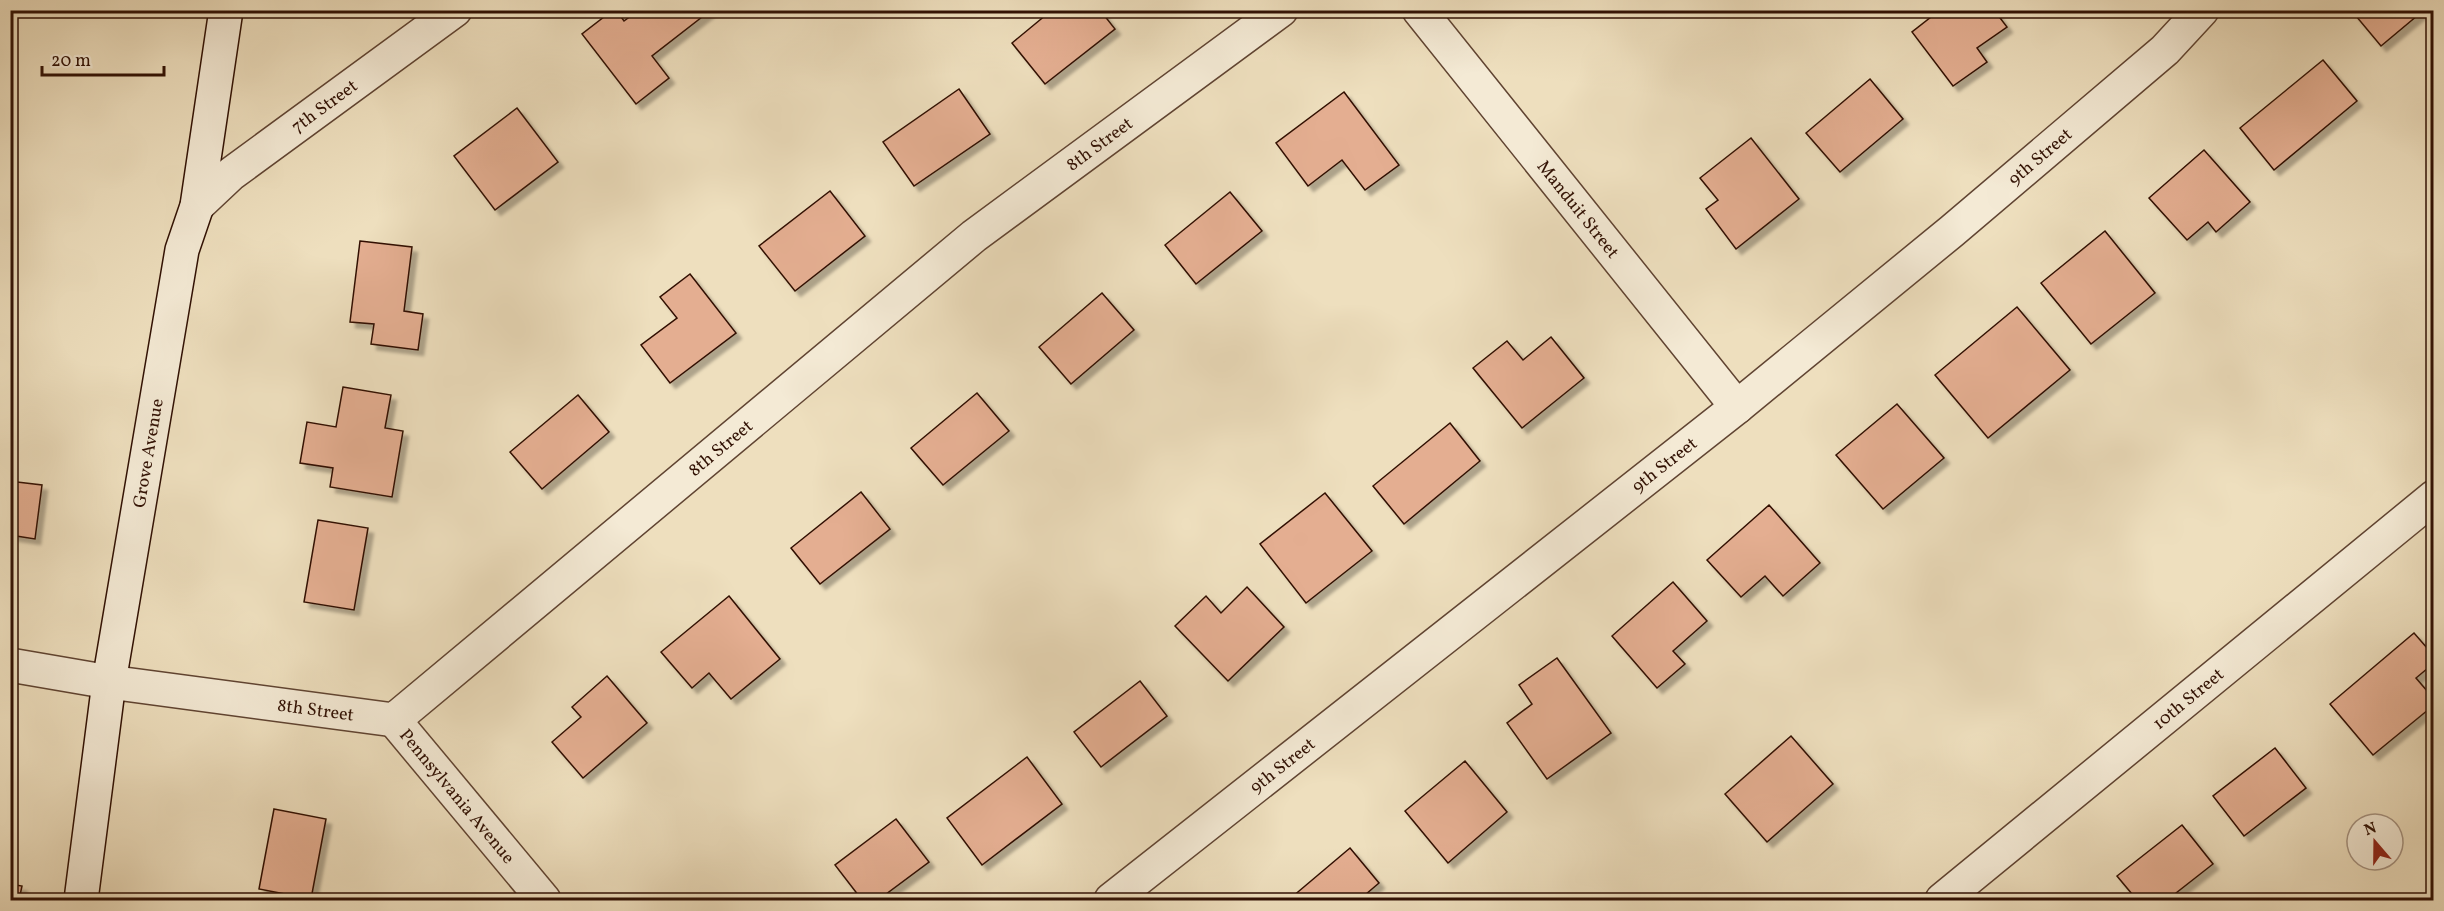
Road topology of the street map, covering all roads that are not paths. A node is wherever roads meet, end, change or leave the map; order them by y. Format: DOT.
graph roads {
  1 [pos="226,10"];
  2 [pos="455,10"];
  3 [pos="1281,10"];
  4 [pos="1419,10"];
  5 [pos="2202,10"];
  6 [pos="197,206"];
  7 [pos="1737,407"];
  8 [pos="2433,496"];
  9 [pos="10,665"];
  10 [pos="109,682"];
  11 [pos="394,720"];
  12 [pos="81,900"];
  13 [pos="544,900"];
  14 [pos="1111,900"];
  15 [pos="1942,900"];
  1 -- 6 [label="street, Grove Avenue"];
  2 -- 6 [label="street, 7th Street"];
  3 -- 11 [label="street, 8th Street"];
  4 -- 7 [label="street, Manduit Street"];
  5 -- 7 [label="street, 9th Street"];
  6 -- 10 [label="street, Grove Avenue"];
  7 -- 14 [label="street, 9th Street"];
  8 -- 15 [label="street, 10th Street"];
  9 -- 10 [label="street"];
  10 -- 11 [label="street, 8th Street"];
  10 -- 12 [label="street, Grove Avenue"];
  11 -- 13 [label="street, Pennsylvania Avenue"];
}
